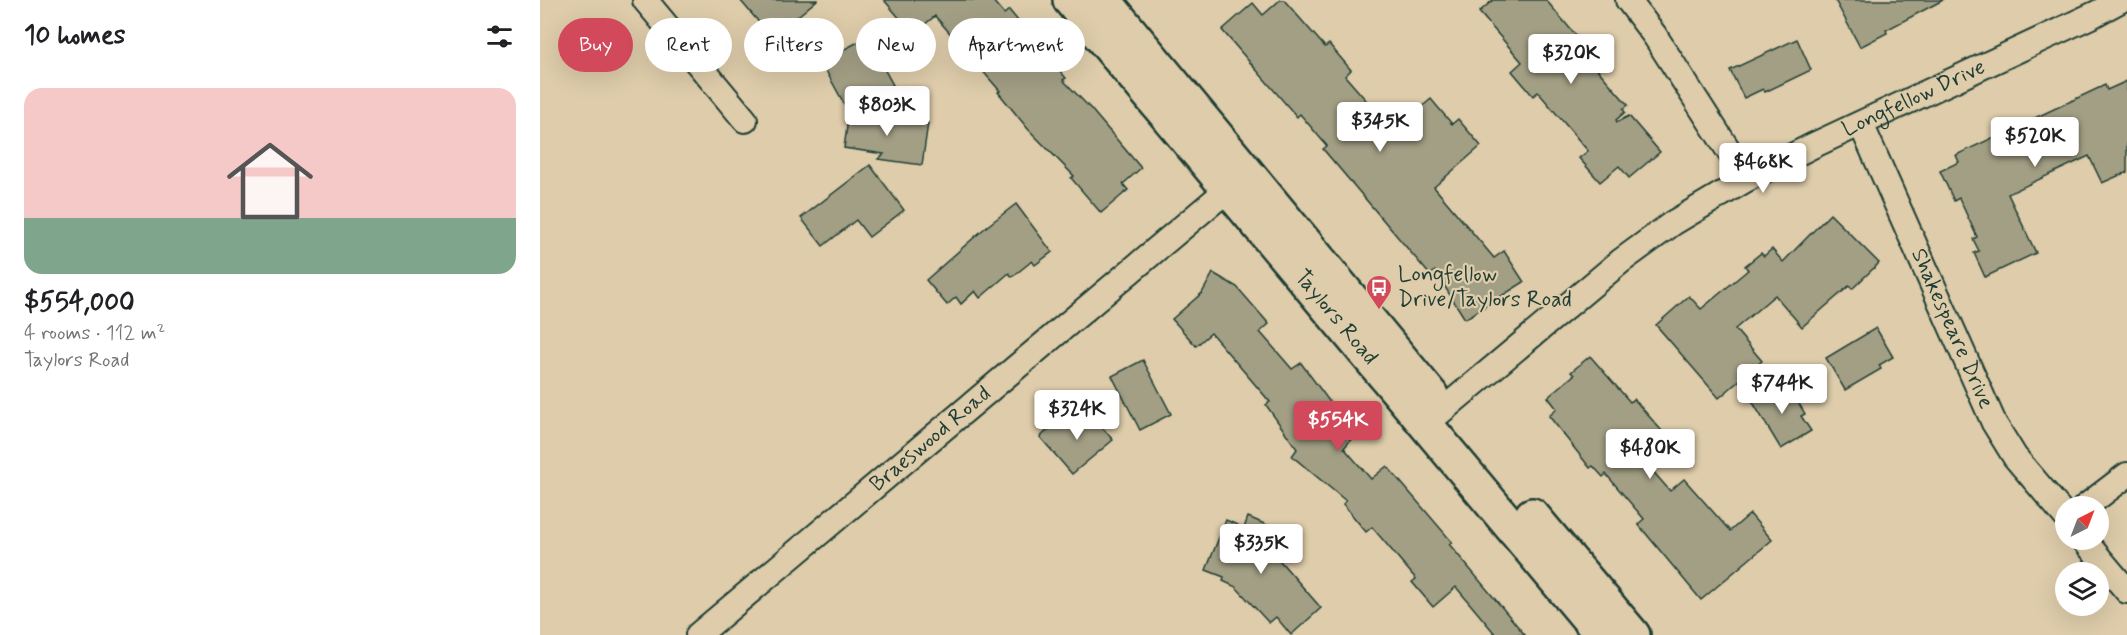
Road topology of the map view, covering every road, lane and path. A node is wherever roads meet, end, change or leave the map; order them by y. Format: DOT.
graph roads {
  1 [pos="645,0"];
  2 [pos="1070,0"];
  3 [pos="1104,0"];
  4 [pos="1628,0"];
  5 [pos="2121,0"];
  6 [pos="2091,7"];
  7 [pos="745,120"];
  8 [pos="1861,124"];
  9 [pos="1747,179"];
  10 [pos="1237,181"];
  11 [pos="1435,417"];
  12 [pos="2127,475"];
  13 [pos="2099,496"];
  14 [pos="2055,504"];
  15 [pos="2092,550"];
  16 [pos="2127,591"];
  17 [pos="698,635"];
  18 [pos="1602,635"];
  19 [pos="1633,635"];
  1 -- 7 [label="street"];
  2 -- 10 [label="main road, Taylors Road"];
  3 -- 10 [label="main road, Taylors Road"];
  4 -- 9 [label="street"];
  5 -- 6 [label="street, Longfellow Drive"];
  6 -- 8 [label="street, Longfellow Drive"];
  8 -- 9 [label="street, Longfellow Drive"];
  8 -- 14 [label="street, Shakespeare Drive"];
  9 -- 11 [label="street, Longfellow Drive"];
  10 -- 11 [label="main road, Taylors Road"];
  10 -- 17 [label="street, Braeswood Road"];
  11 -- 18 [label="main road, Taylors Road"];
  11 -- 19 [label="main road, Taylors Road"];
  12 -- 13 [label="street"];
  15 -- 16 [label="street"];
}
